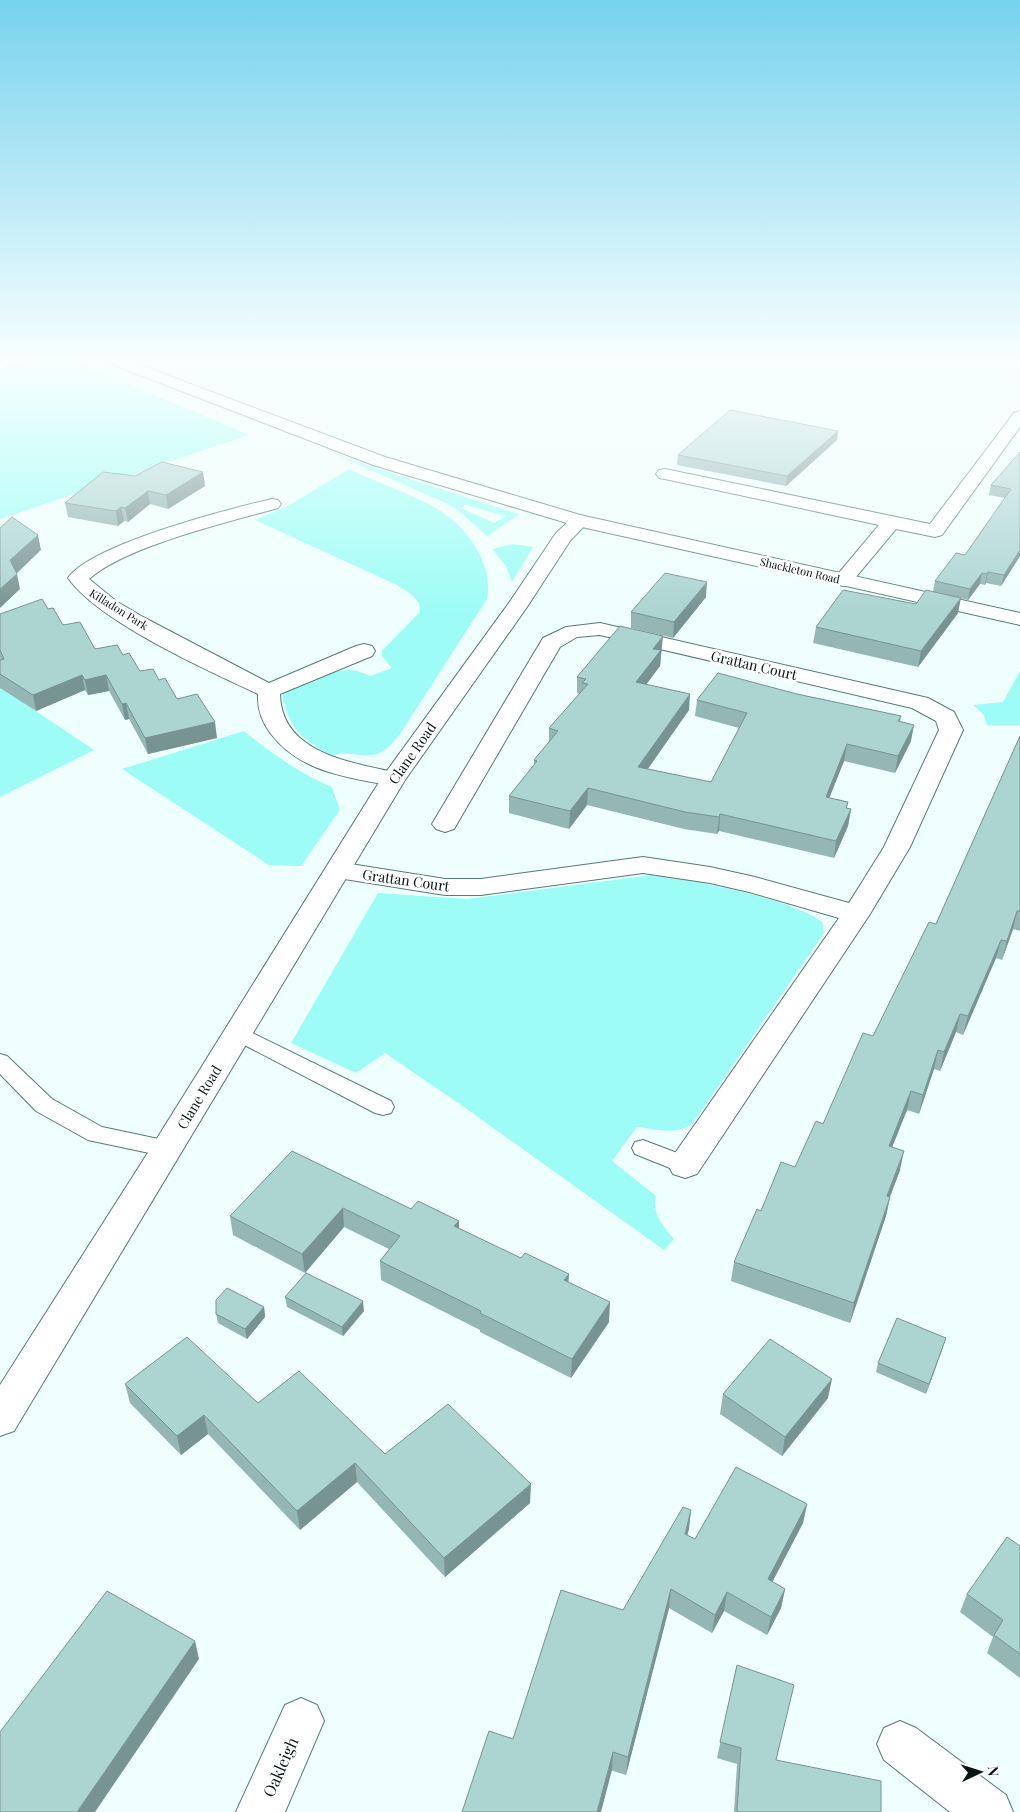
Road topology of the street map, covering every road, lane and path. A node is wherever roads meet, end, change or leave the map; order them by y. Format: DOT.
graph roads {
  1 [pos="333,444"];
  2 [pos="1000,444"];
  3 [pos="664,474"];
  4 [pos="272,504"];
  5 [pos="580,521"];
  6 [pos="891,522"];
  7 [pos="844,580"];
  8 [pos="1020,619"];
  9 [pos="364,651"];
  10 [pos="269,691"];
  11 [pos="394,778"];
  12 [pos="445,824"];
  13 [pos="338,870"];
  14 [pos="856,914"];
  15 [pos="238,1033"];
  16 [pos="0,1061"];
  17 [pos="383,1107"];
  18 [pos="643,1148"];
  19 [pos="168,1150"];
  20 [pos="685,1165"];
  21 [pos="0,1418"];
  22 [pos="301,1722"];
  23 [pos="900,1744"];
  24 [pos="260,1812"];
  25 [pos="990,1812"];
  1 -- 5 [label="street"];
  2 -- 6 [label="street"];
  3 -- 6 [label="street"];
  4 -- 10 [label="street, Killadon Park"];
  5 -- 7 [label="street, Shackleton Road"];
  5 -- 11 [label="street, Clane Road"];
  6 -- 7 [label="street"];
  7 -- 8 [label="street, Shackleton Road"];
  9 -- 10 [label="street"];
  10 -- 11 [label="street"];
  11 -- 13 [label="street, Clane Road"];
  12 -- 14 [label="street, Grattan Court"];
  13 -- 14 [label="street, Grattan Court"];
  13 -- 15 [label="street, Clane Road"];
  14 -- 20 [label="street, Grattan Court"];
  15 -- 17 [label="lane"];
  15 -- 19 [label="street, Clane Road"];
  16 -- 19 [label="lane"];
  18 -- 20 [label="lane"];
  19 -- 21 [label="street, Clane Road"];
  22 -- 24 [label="street, Oakleigh"];
  23 -- 25 [label="street"];
}
